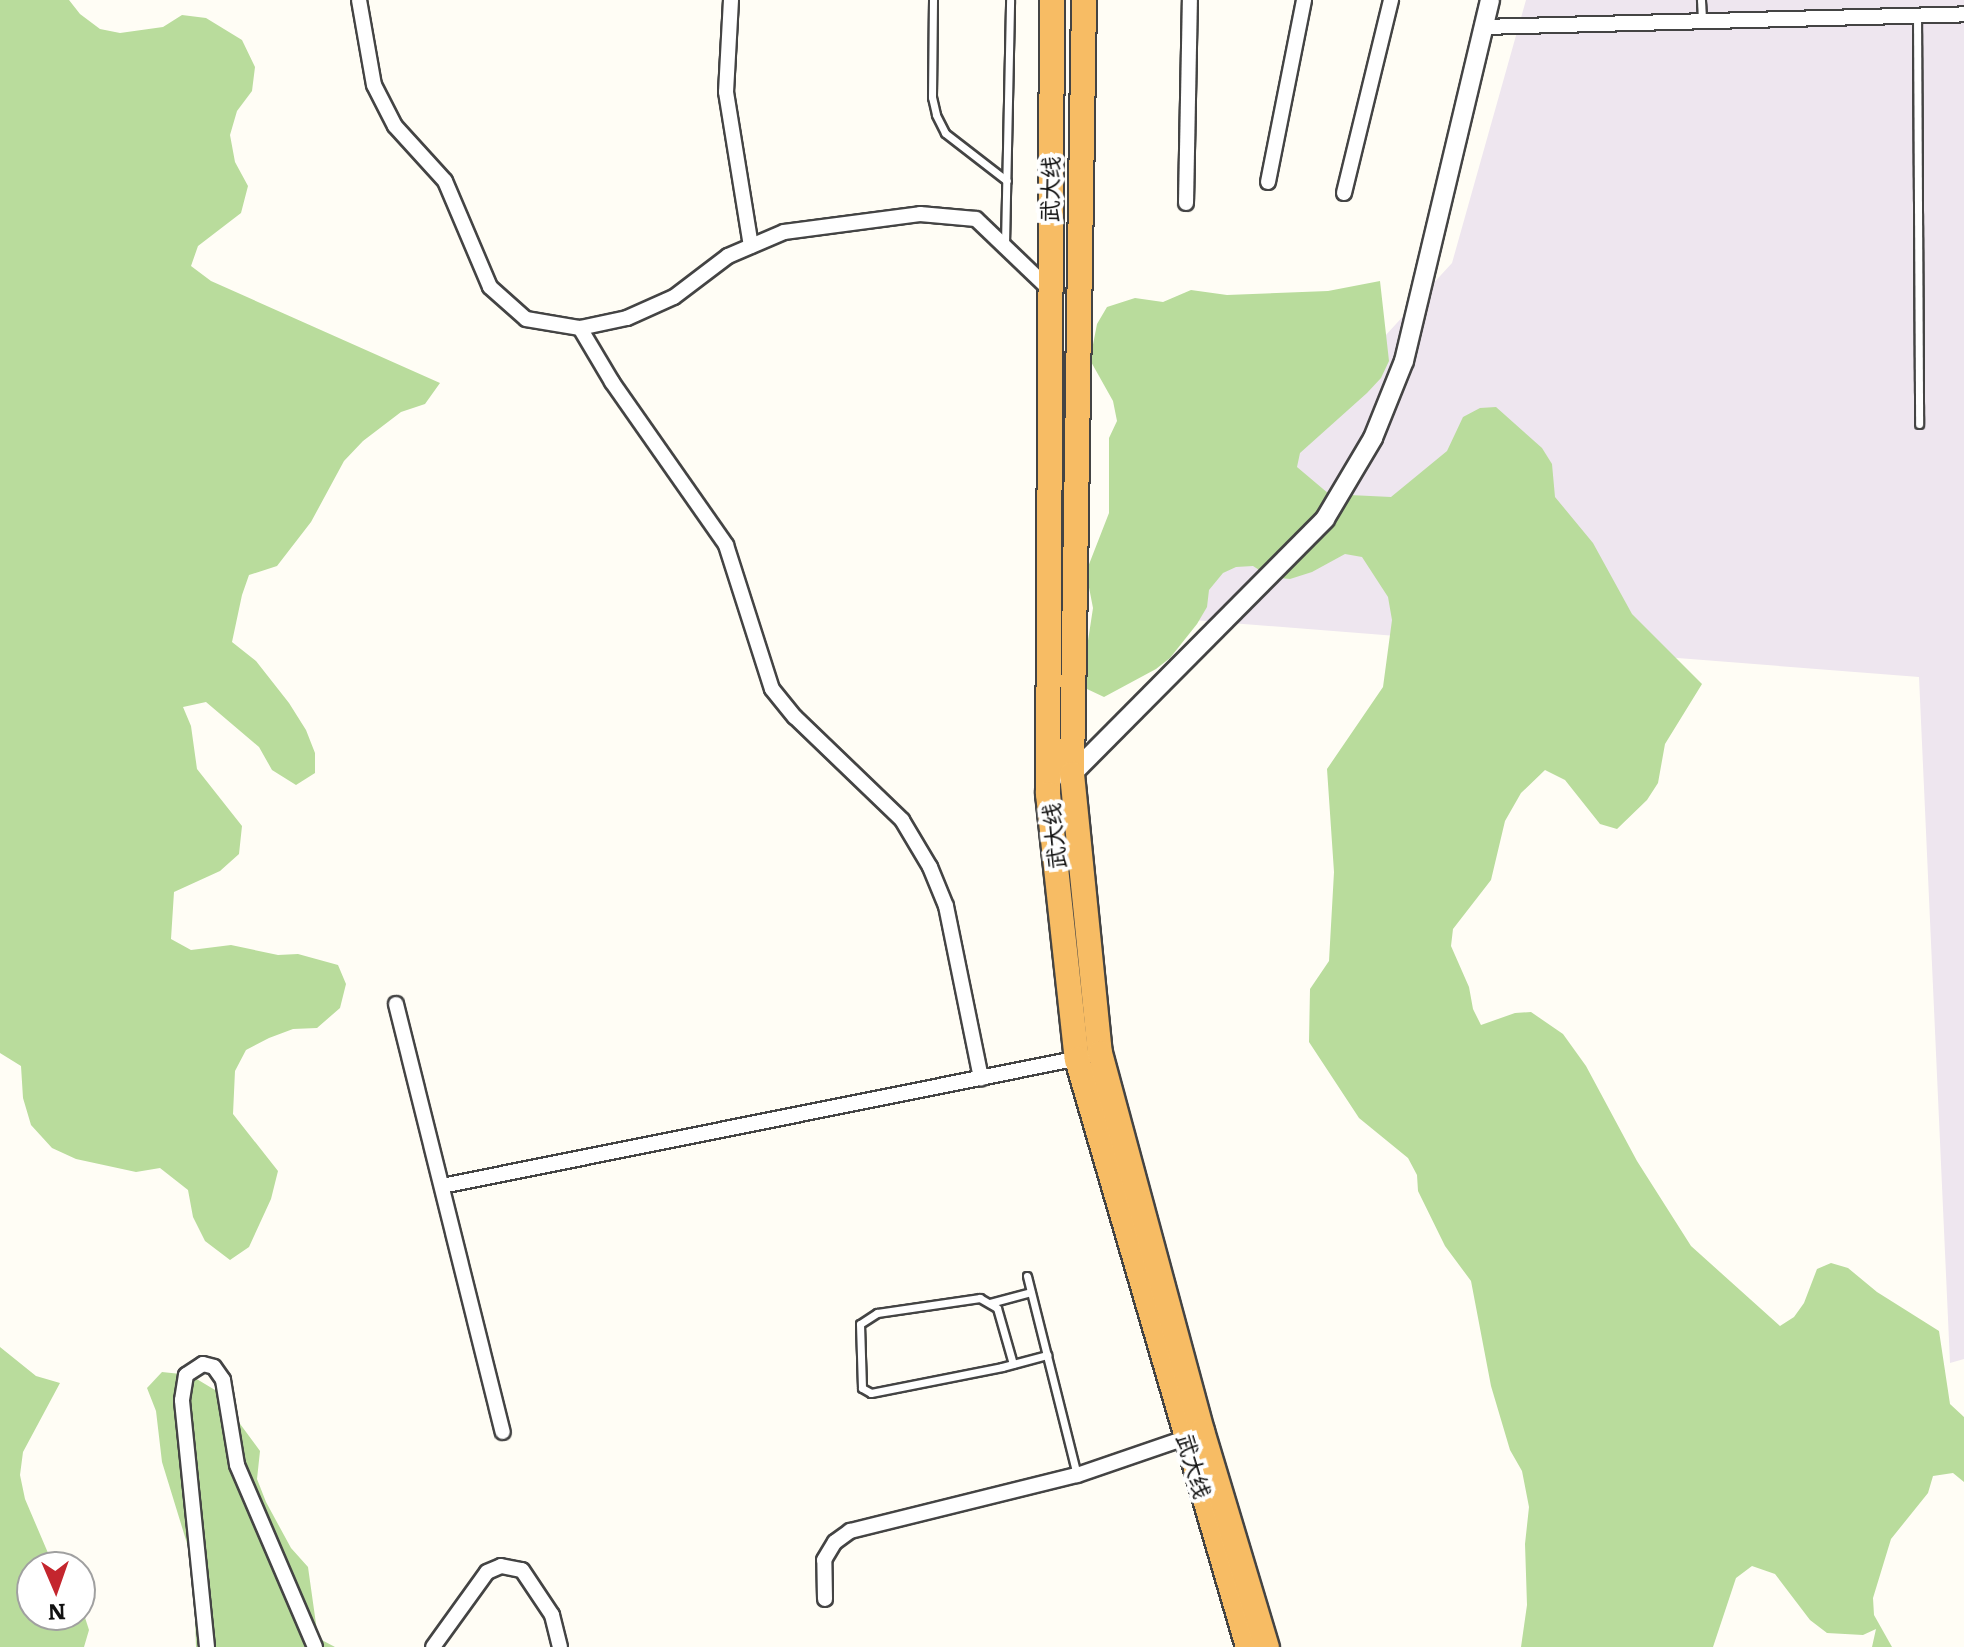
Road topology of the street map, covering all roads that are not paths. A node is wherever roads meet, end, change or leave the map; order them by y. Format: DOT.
graph roads {
  1 [pos="359,0"];
  2 [pos="731,0"];
  3 [pos="933,0"];
  4 [pos="1010,0"];
  5 [pos="1052,0"];
  6 [pos="1084,0"];
  7 [pos="1190,0"];
  8 [pos="1304,0"];
  9 [pos="1391,0"];
  10 [pos="1490,0"];
  11 [pos="1701,0"];
  12 [pos="1964,14"];
  13 [pos="1917,15"];
  14 [pos="1702,21"];
  15 [pos="1482,27"];
  16 [pos="1007,181"];
  17 [pos="1268,182"];
  18 [pos="1344,193"];
  19 [pos="1186,203"];
  20 [pos="1005,244"];
  21 [pos="751,246"];
  22 [pos="1048,288"];
  23 [pos="580,328"];
  24 [pos="1919,424"];
  25 [pos="1072,774"];
  26 [pos="1048,794"];
  27 [pos="396,1004"];
  28 [pos="1088,1056"];
  29 [pos="981,1078"];
  30 [pos="442,1186"];
  31 [pos="1027,1276"];
  32 [pos="1031,1292"];
  33 [pos="990,1303"];
  34 [pos="1047,1355"];
  35 [pos="1013,1364"];
  36 [pos="503,1432"];
  37 [pos="1194,1435"];
  38 [pos="1077,1475"];
  39 [pos="825,1599"];
  40 [pos="207,1647"];
  41 [pos="315,1647"];
  42 [pos="433,1647"];
  43 [pos="560,1647"];
  44 [pos="1248,1647"];
  45 [pos="1267,1647"];
  1 -- 23 [label="street"];
  2 -- 21 [label="street"];
  3 -- 16 [label="lane"];
  4 -- 16 [label="lane"];
  5 -- 22 [label="highway, 武大线"];
  6 -- 25 [label="highway, 武大线"];
  7 -- 19 [label="street"];
  8 -- 17 [label="street"];
  9 -- 18 [label="street"];
  10 -- 15 [label="street"];
  11 -- 14 [label="lane"];
  12 -- 13 [label="street"];
  13 -- 14 [label="street"];
  13 -- 24 [label="lane"];
  14 -- 15 [label="street"];
  15 -- 25 [label="street"];
  16 -- 20 [label="lane"];
  20 -- 21 [label="street"];
  20 -- 22 [label="street"];
  21 -- 23 [label="street"];
  22 -- 26 [label="highway, 武大线"];
  23 -- 29 [label="street"];
  25 -- 26 [label="street"];
  25 -- 28 [label="highway, 武大线"];
  26 -- 28 [label="highway, 武大线"];
  27 -- 30 [label="street"];
  28 -- 29 [label="street"];
  28 -- 37 [label="highway, 武大线"];
  29 -- 30 [label="street"];
  30 -- 36 [label="street"];
  31 -- 32 [label="lane"];
  32 -- 33 [label="lane"];
  32 -- 34 [label="lane"];
  33 -- 35 [label="lane"];
  33 -- 35 [label="lane"];
  34 -- 35 [label="lane"];
  34 -- 38 [label="lane"];
  37 -- 38 [label="street"];
  37 -- 44 [label="highway, 武大线"];
  37 -- 45 [label="highway, 武大线"];
  38 -- 39 [label="street"];
  40 -- 41 [label="street"];
  42 -- 43 [label="street"];
}
